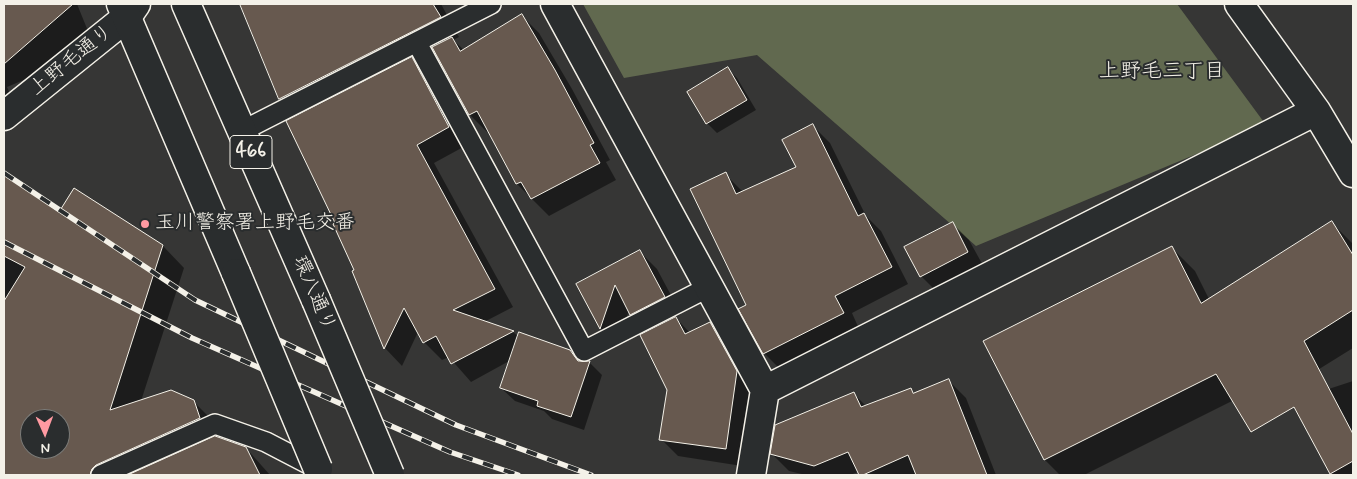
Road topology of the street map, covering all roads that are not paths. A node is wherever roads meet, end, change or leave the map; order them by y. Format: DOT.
graph roads {
  1 [pos="186,4"];
  2 [pos="491,4"];
  3 [pos="555,4"];
  4 [pos="1239,4"];
  5 [pos="128,8"];
  6 [pos="417,43"];
  7 [pos="1316,111"];
  8 [pos="4,116"];
  9 [pos="242,132"];
  10 [pos="1353,174"];
  11 [pos="710,287"];
  12 [pos="765,390"];
  13 [pos="752,471"];
  14 [pos="320,472"];
  15 [pos="101,475"];
  16 [pos="390,475"];
  1 -- 9 [label="main road, 環八通り / 466"];
  2 -- 6 [label="lane"];
  3 -- 11 [label="main road"];
  4 -- 7 [label="main road"];
  5 -- 8 [label="main road, 上野毛通り"];
  5 -- 14 [label="main road, bridge"];
  6 -- 9 [label="lane"];
  6 -- 11 [label="lane"];
  7 -- 10 [label="main road"];
  7 -- 12 [label="main road"];
  9 -- 16 [label="main road, 環八通り / 466, bridge"];
  11 -- 12 [label="main road"];
  12 -- 13 [label="main road"];
  14 -- 15 [label="lane"];
}
